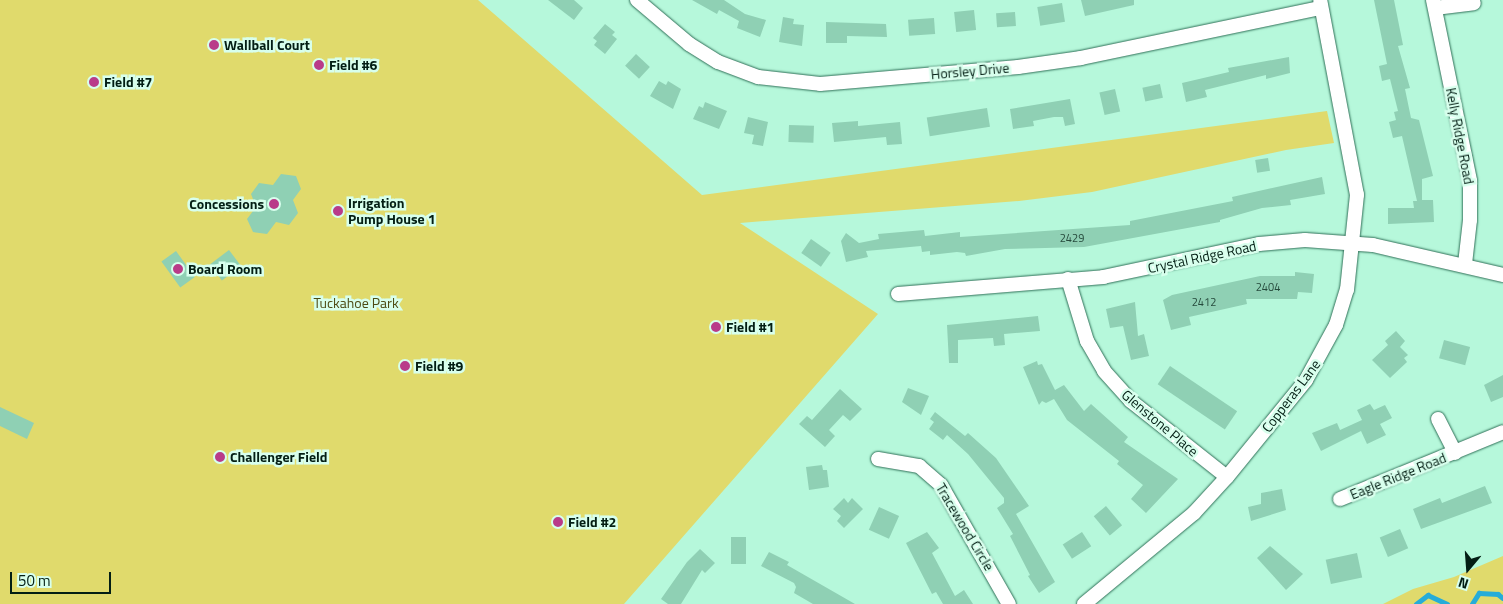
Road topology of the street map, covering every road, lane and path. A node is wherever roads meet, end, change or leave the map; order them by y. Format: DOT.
graph roads {
  1 [pos="637,0"];
  2 [pos="1474,3"];
  3 [pos="1321,4"];
  4 [pos="1434,4"];
  5 [pos="1354,242"];
  6 [pos="1465,264"];
  7 [pos="1503,275"];
  8 [pos="1068,280"];
  9 [pos="898,294"];
  10 [pos="1438,419"];
  11 [pos="1503,432"];
  12 [pos="1455,452"];
  13 [pos="878,459"];
  14 [pos="1226,477"];
  15 [pos="1340,499"];
  16 [pos="1009,604"];
  17 [pos="1084,604"];
  1 -- 3 [label="street, Horsley Drive"];
  2 -- 4 [label="street, Kelly Ridge Road"];
  3 -- 5 [label="street, Copperas Lane"];
  4 -- 6 [label="street, Kelly Ridge Road"];
  5 -- 6 [label="street, Crystal Ridge Road"];
  5 -- 8 [label="street, Crystal Ridge Road"];
  5 -- 14 [label="street, Copperas Lane"];
  6 -- 7 [label="street, Crystal Ridge Road"];
  8 -- 9 [label="street, Crystal Ridge Road"];
  8 -- 14 [label="street, Glenstone Place"];
  10 -- 12 [label="street, Eagle Ridge Road"];
  11 -- 12 [label="street, Eagle Ridge Road"];
  12 -- 15 [label="street, Eagle Ridge Road"];
  13 -- 16 [label="street, Tracewood Circle"];
  14 -- 17 [label="street, Copperas Lane"];
}
